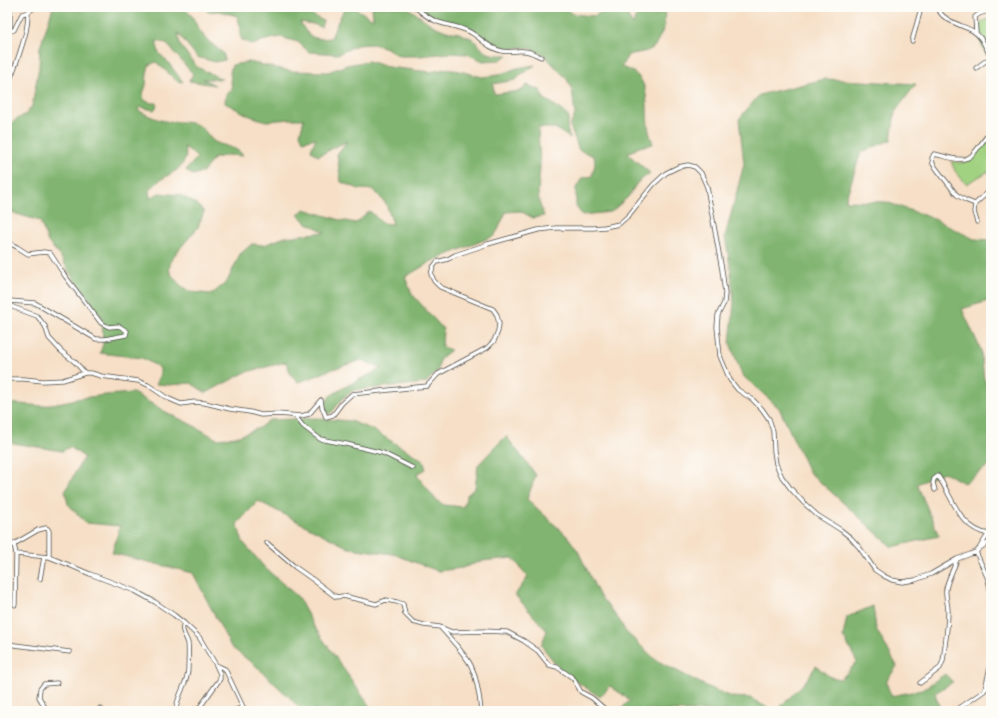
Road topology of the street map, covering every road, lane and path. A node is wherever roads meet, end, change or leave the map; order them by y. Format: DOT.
graph roads {
  1 [pos="10,7"];
  2 [pos="36,7"];
  3 [pos="415,7"];
  4 [pos="924,7"];
  5 [pos="939,7"];
  6 [pos="991,10"];
  7 [pos="28,12"];
  8 [pos="976,32"];
  9 [pos="912,41"];
  10 [pos="541,57"];
  11 [pos="991,57"];
  12 [pos="976,68"];
  13 [pos="7,87"];
  14 [pos="991,132"];
  15 [pos="991,192"];
  16 [pos="975,204"];
  17 [pos="977,222"];
  18 [pos="7,242"];
  19 [pos="84,372"];
  20 [pos="7,379"];
  21 [pos="295,415"];
  22 [pos="413,468"];
  23 [pos="935,490"];
  24 [pos="990,532"];
  25 [pos="991,541"];
  26 [pos="267,543"];
  27 [pos="14,544"];
  28 [pos="7,545"];
  29 [pos="980,548"];
  30 [pos="976,552"];
  31 [pos="16,554"];
  32 [pos="46,557"];
  33 [pos="958,559"];
  34 [pos="40,579"];
  35 [pos="991,594"];
  36 [pos="15,605"];
  37 [pos="184,623"];
  38 [pos="440,627"];
  39 [pos="7,644"];
  40 [pos="70,652"];
  41 [pos="991,663"];
  42 [pos="216,665"];
  43 [pos="991,682"];
  44 [pos="57,683"];
  45 [pos="920,683"];
  46 [pos="984,691"];
  47 [pos="601,706"];
  48 [pos="100,708"];
  49 [pos="244,709"];
  50 [pos="47,711"];
  51 [pos="103,711"];
  52 [pos="176,711"];
  53 [pos="197,711"];
  54 [pos="233,711"];
  55 [pos="481,711"];
  56 [pos="596,711"];
  57 [pos="607,711"];
  58 [pos="956,711"];
  1 -- 7 [label="street"];
  2 -- 7 [label="street"];
  3 -- 10 [label="street"];
  4 -- 9 [label="street"];
  5 -- 8 [label="street"];
  6 -- 8 [label="street"];
  7 -- 13 [label="street"];
  8 -- 11 [label="street"];
  11 -- 12 [label="street"];
  14 -- 16 [label="street"];
  15 -- 16 [label="street"];
  16 -- 17 [label="street"];
  18 -- 19 [label="street"];
  19 -- 20 [label="street"];
  19 -- 21 [label="street"];
  21 -- 22 [label="street"];
  21 -- 33 [label="street"];
  23 -- 24 [label="street"];
  24 -- 29 [label="street"];
  25 -- 29 [label="street"];
  26 -- 38 [label="street"];
  27 -- 28 [label="street"];
  27 -- 31 [label="street"];
  27 -- 32 [label="street"];
  29 -- 30 [label="street"];
  30 -- 33 [label="street"];
  30 -- 35 [label="street"];
  31 -- 32 [label="street"];
  31 -- 36 [label="street"];
  32 -- 34 [label="street"];
  32 -- 37 [label="street"];
  33 -- 45 [label="street"];
  37 -- 42 [label="street"];
  37 -- 52 [label="street"];
  38 -- 47 [label="street"];
  38 -- 55 [label="street"];
  39 -- 40 [label="street"];
  41 -- 46 [label="street"];
  42 -- 49 [label="street"];
  42 -- 53 [label="street"];
  43 -- 46 [label="street"];
  44 -- 50 [label="street"];
  46 -- 58 [label="street"];
  47 -- 56 [label="street"];
  47 -- 57 [label="street"];
  48 -- 51 [label="street"];
  49 -- 54 [label="street"];
}
